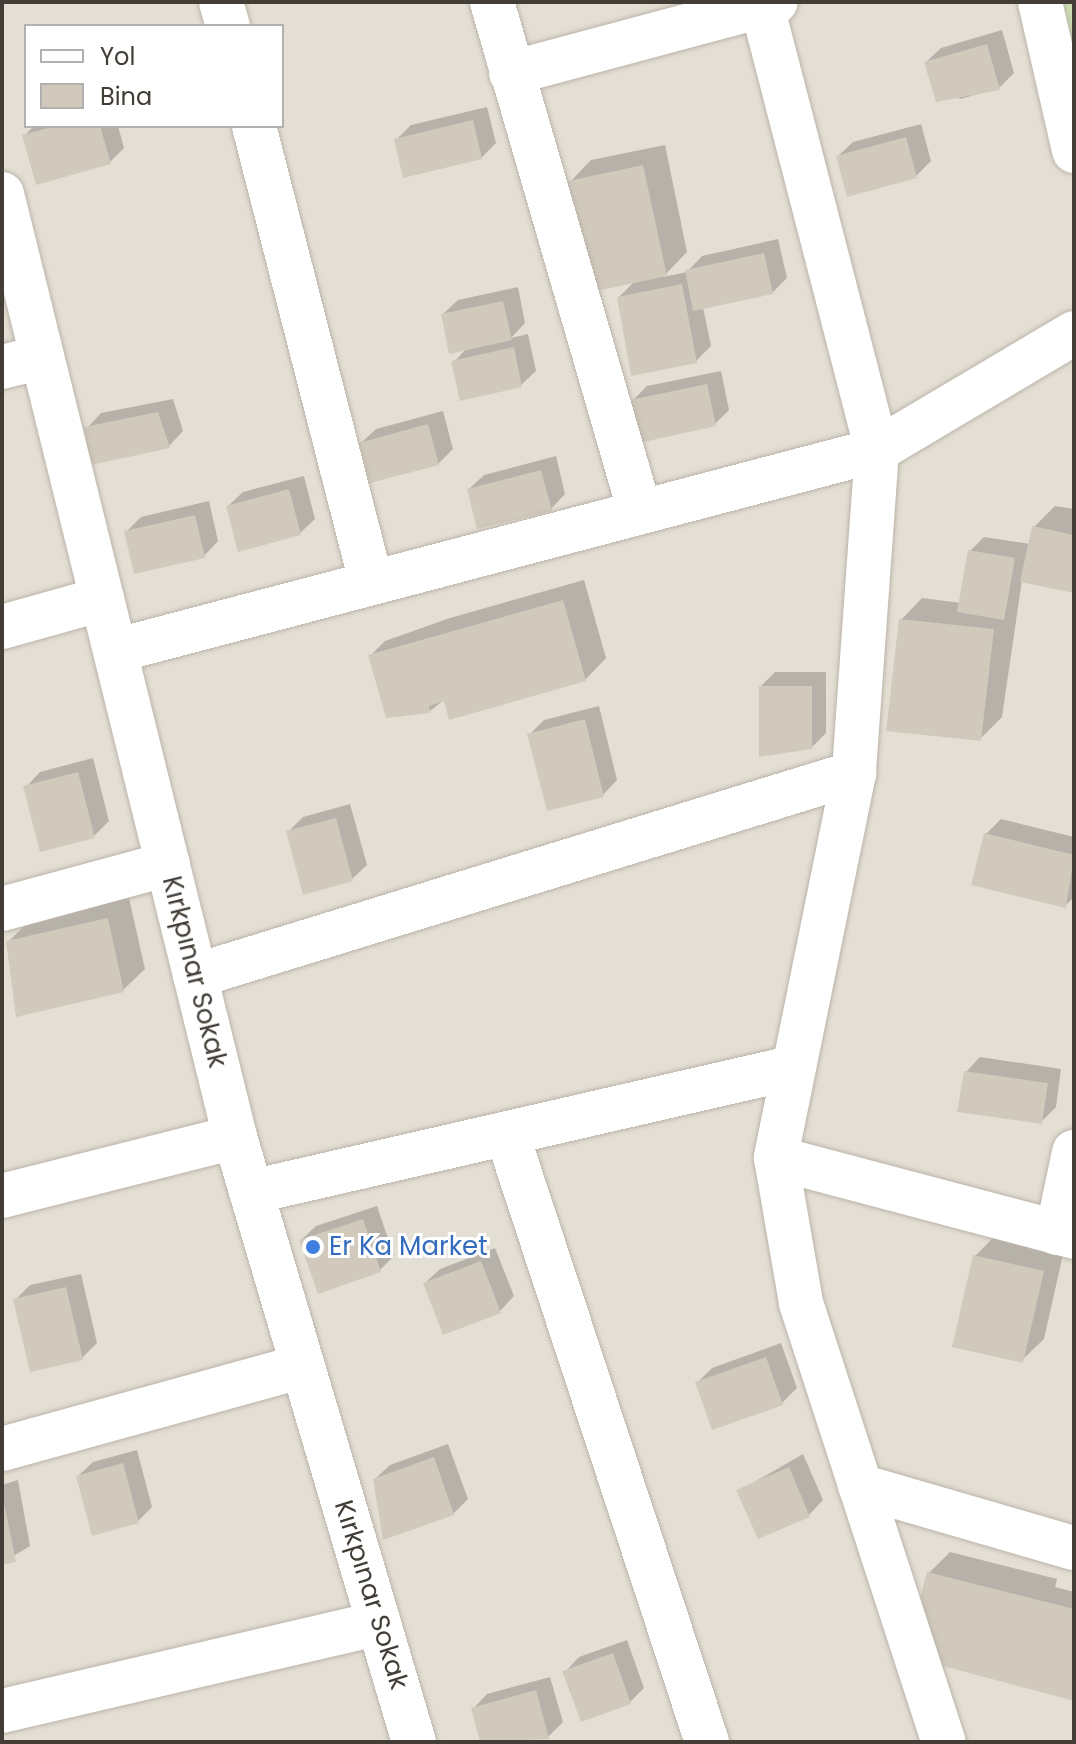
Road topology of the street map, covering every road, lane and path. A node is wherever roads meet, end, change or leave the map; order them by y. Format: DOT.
graph roads {
  1 [pos="221,2"];
  2 [pos="492,2"];
  3 [pos="1040,2"];
  4 [pos="767,4"];
  5 [pos="227,24"];
  6 [pos="511,73"];
  7 [pos="255,128"];
  8 [pos="1074,151"];
  9 [pos="2,194"];
  10 [pos="1074,333"];
  11 [pos="22,362"];
  12 [pos="877,450"];
  13 [pos="640,512"];
  14 [pos="371,583"];
  15 [pos="102,599"];
  16 [pos="2,627"];
  17 [pos="118,650"];
  18 [pos="854,773"];
  19 [pos="168,864"];
  20 [pos="2,909"];
  21 [pos="195,976"];
  22 [pos="791,1068"];
  23 [pos="507,1134"];
  24 [pos="235,1137"];
  25 [pos="1074,1152"];
  26 [pos="776,1158"];
  27 [pos="251,1192"];
  28 [pos="2,1196"];
  29 [pos="1066,1235"];
  30 [pos="303,1366"];
  31 [pos="2,1449"];
  32 [pos="860,1486"];
  33 [pos="1074,1548"];
  34 [pos="379,1623"];
  35 [pos="2,1711"];
  36 [pos="414,1742"];
  37 [pos="707,1742"];
  38 [pos="944,1742"];
  1 -- 5 [label="street"];
  2 -- 6 [label="street"];
  3 -- 8 [label="street"];
  4 -- 6 [label="street"];
  4 -- 12 [label="street"];
  6 -- 13 [label="street"];
  7 -- 14 [label="street"];
  9 -- 11 [label="street, Kırkpınar Sokak"];
  10 -- 12 [label="street"];
  11 -- 15 [label="street, Kırkpınar Sokak"];
  12 -- 13 [label="street"];
  12 -- 18 [label="street"];
  13 -- 14 [label="street"];
  14 -- 17 [label="street"];
  15 -- 16 [label="street"];
  15 -- 17 [label="street, Kırkpınar Sokak"];
  17 -- 19 [label="street, Kırkpınar Sokak"];
  18 -- 21 [label="street"];
  18 -- 22 [label="street"];
  19 -- 20 [label="street"];
  19 -- 21 [label="street, Kırkpınar Sokak"];
  21 -- 24 [label="street, Kırkpınar Sokak"];
  22 -- 23 [label="street"];
  22 -- 26 [label="street"];
  23 -- 27 [label="street"];
  23 -- 37 [label="street"];
  24 -- 27 [label="street, Kırkpınar Sokak"];
  24 -- 28 [label="street"];
  25 -- 29 [label="street"];
  26 -- 29 [label="street"];
  26 -- 32 [label="street"];
  27 -- 30 [label="street, Kırkpınar Sokak"];
  30 -- 31 [label="street"];
  30 -- 34 [label="street, Kırkpınar Sokak"];
  32 -- 33 [label="street"];
  32 -- 38 [label="street"];
  34 -- 35 [label="street"];
  34 -- 36 [label="street, Kırkpınar Sokak"];
}
